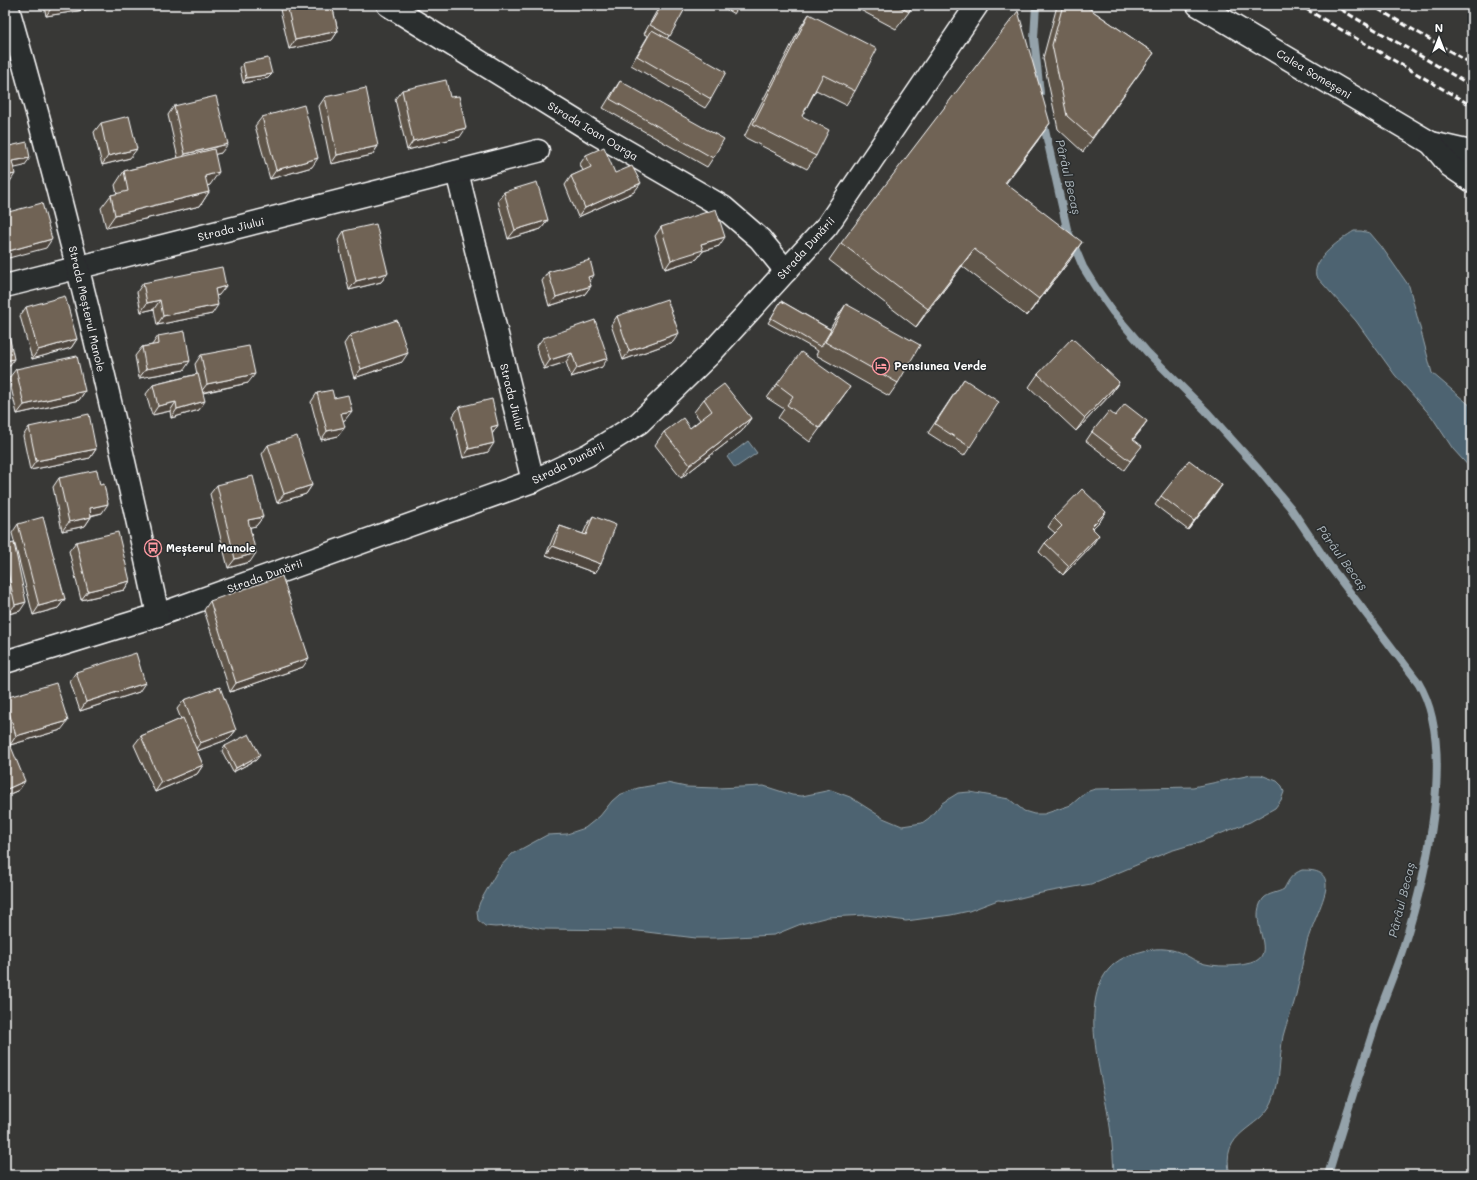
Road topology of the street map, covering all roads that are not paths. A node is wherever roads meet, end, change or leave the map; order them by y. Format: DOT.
graph roads {
  1 [pos="7,5"];
  2 [pos="388,5"];
  3 [pos="977,5"];
  4 [pos="1198,5"];
  5 [pos="1431,143"];
  6 [pos="538,151"];
  7 [pos="1472,155"];
  8 [pos="457,172"];
  9 [pos="1472,181"];
  10 [pos="78,268"];
  11 [pos="786,271"];
  12 [pos="5,286"];
  13 [pos="533,481"];
  14 [pos="158,615"];
  15 [pos="5,662"];
  1 -- 10 [label="street, Strada Meșterul Manole"];
  2 -- 11 [label="street, Strada Ioan Oarga"];
  3 -- 11 [label="street, Strada Dunării"];
  4 -- 5 [label="street, Calea Someșeni"];
  5 -- 7 [label="street, Calea Someșeni"];
  5 -- 9 [label="street, Calea Someșeni"];
  6 -- 8 [label="street, Strada Jiului"];
  8 -- 10 [label="street, Strada Jiului"];
  8 -- 13 [label="street, Strada Jiului"];
  10 -- 12 [label="street, Strada Jiului"];
  10 -- 14 [label="street, Strada Meșterul Manole"];
  11 -- 13 [label="street, Strada Dunării"];
  13 -- 14 [label="street, Strada Dunării"];
  14 -- 15 [label="street, Strada Dunării"];
}
